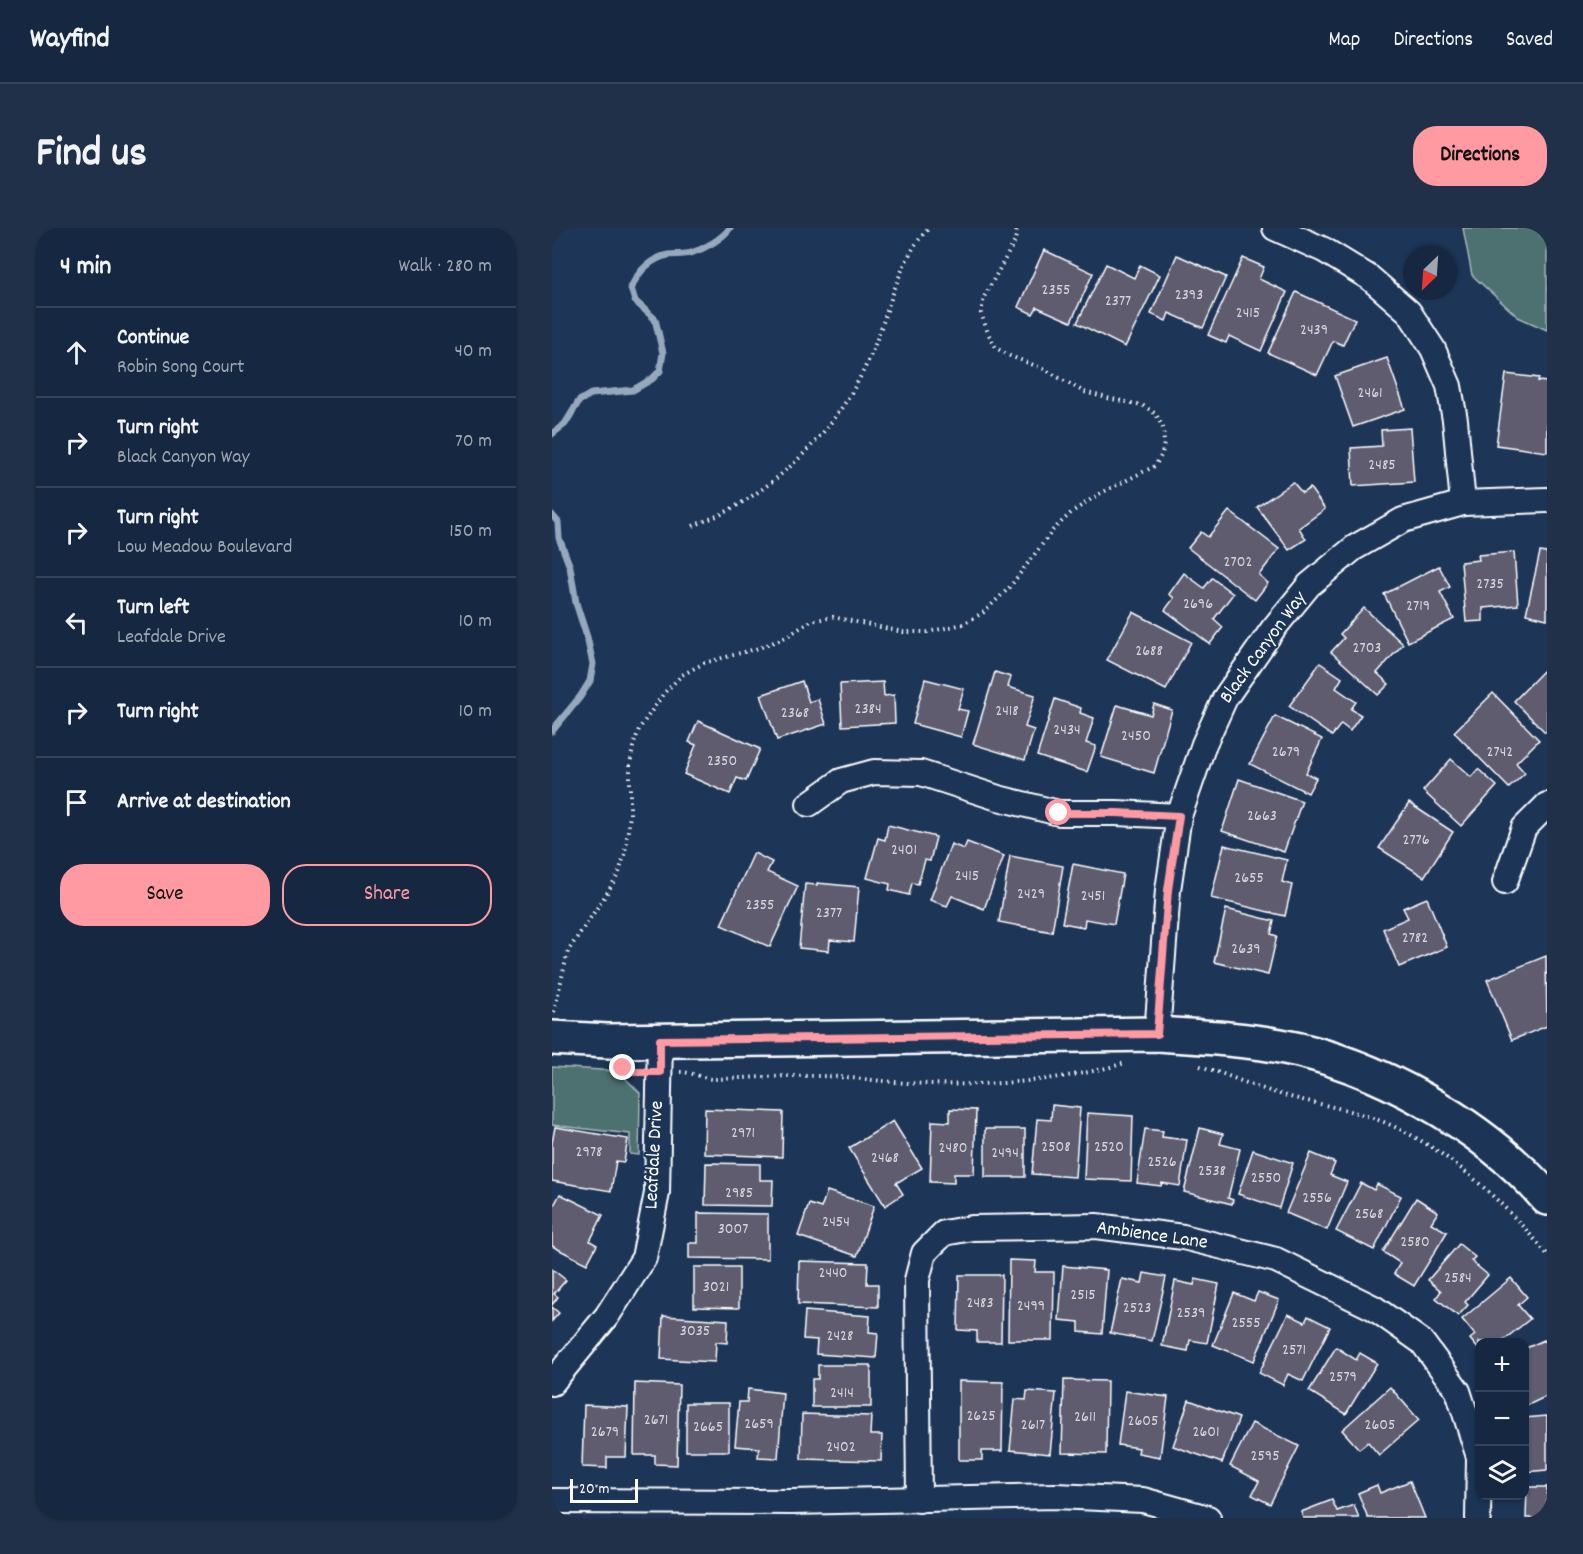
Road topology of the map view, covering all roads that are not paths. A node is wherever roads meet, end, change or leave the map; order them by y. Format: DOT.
graph roads {
  1 [pos="1275,228"];
  2 [pos="1547,500"];
  3 [pos="1463,503"];
  4 [pos="809,804"];
  5 [pos="1547,805"];
  6 [pos="1179,816"];
  7 [pos="1505,882"];
  8 [pos="553,1028"];
  9 [pos="1157,1034"];
  10 [pos="660,1056"];
  11 [pos="1547,1198"];
  12 [pos="552,1383"];
  13 [pos="919,1500"];
  14 [pos="552,1501"];
  15 [pos="1208,1518"];
  16 [pos="1478,1518"];
  1 -- 3 [label="street"];
  2 -- 3 [label="street, Black Canyon Way"];
  3 -- 6 [label="street, Black Canyon Way"];
  4 -- 6 [label="street"];
  5 -- 7 [label="street"];
  6 -- 9 [label="street, Black Canyon Way"];
  8 -- 10 [label="street"];
  9 -- 10 [label="street"];
  9 -- 11 [label="street"];
  10 -- 12 [label="street, Leafdale Drive"];
  13 -- 14 [label="street"];
  13 -- 15 [label="street"];
  13 -- 16 [label="street, Ambience Lane"];
}
